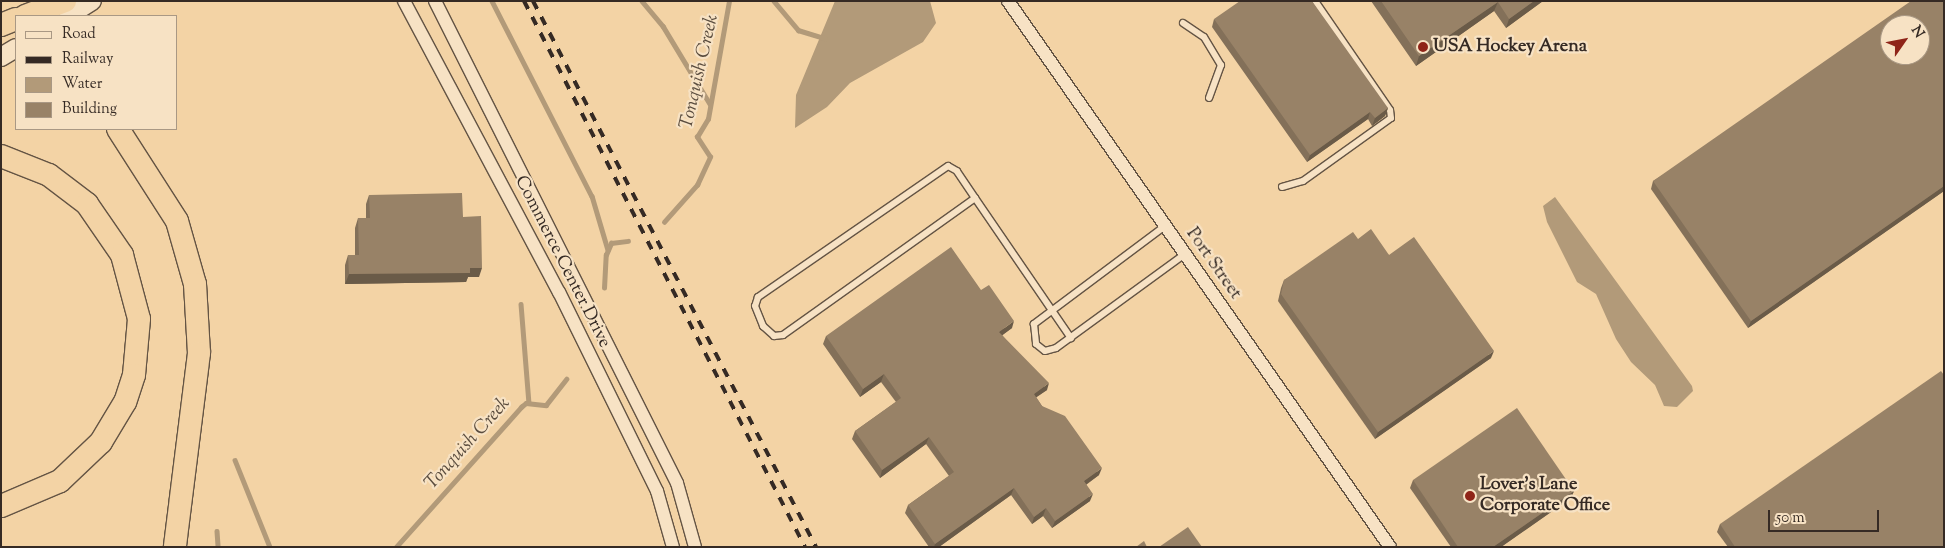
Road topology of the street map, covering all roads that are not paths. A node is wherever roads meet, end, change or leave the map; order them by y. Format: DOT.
graph roads {
  1 [pos="65,1"];
  2 [pos="92,1"];
  3 [pos="404,1"];
  4 [pos="435,1"];
  5 [pos="1008,1"];
  6 [pos="1315,1"];
  7 [pos="27,15"];
  8 [pos="70,15"];
  9 [pos="15,19"];
  10 [pos="1183,22"];
  11 [pos="1,25"];
  12 [pos="15,49"];
  13 [pos="1,57"];
  14 [pos="1209,98"];
  15 [pos="119,130"];
  16 [pos="1,156"];
  17 [pos="1282,187"];
  18 [pos="976,198"];
  19 [pos="1165,226"];
  20 [pos="1185,254"];
  21 [pos="579,282"];
  22 [pos="559,292"];
  23 [pos="1053,310"];
  24 [pos="1071,338"];
  25 [pos="1,506"];
  26 [pos="175,547"];
  27 [pos="673,547"];
  28 [pos="695,547"];
  29 [pos="1390,547"];
  1 -- 7 [label="highway"];
  2 -- 8 [label="main road"];
  3 -- 22 [label="street, Commerce Center Drive"];
  4 -- 21 [label="street, Commerce Center Drive"];
  5 -- 19 [label="street, Port Street"];
  6 -- 17 [label="lane"];
  9 -- 11 [label="highway"];
  10 -- 14 [label="lane"];
  12 -- 13 [label="main road"];
  15 -- 26 [label="highway"];
  16 -- 25 [label="highway"];
  18 -- 18 [label="lane"];
  18 -- 23 [label="lane"];
  19 -- 20 [label="street, Port Street"];
  19 -- 23 [label="lane"];
  20 -- 24 [label="lane"];
  20 -- 29 [label="street, Port Street"];
  21 -- 22 [label="street"];
  21 -- 28 [label="street, Commerce Center Drive"];
  22 -- 27 [label="street, Commerce Center Drive"];
  23 -- 24 [label="lane"];
  23 -- 24 [label="lane"];
}
